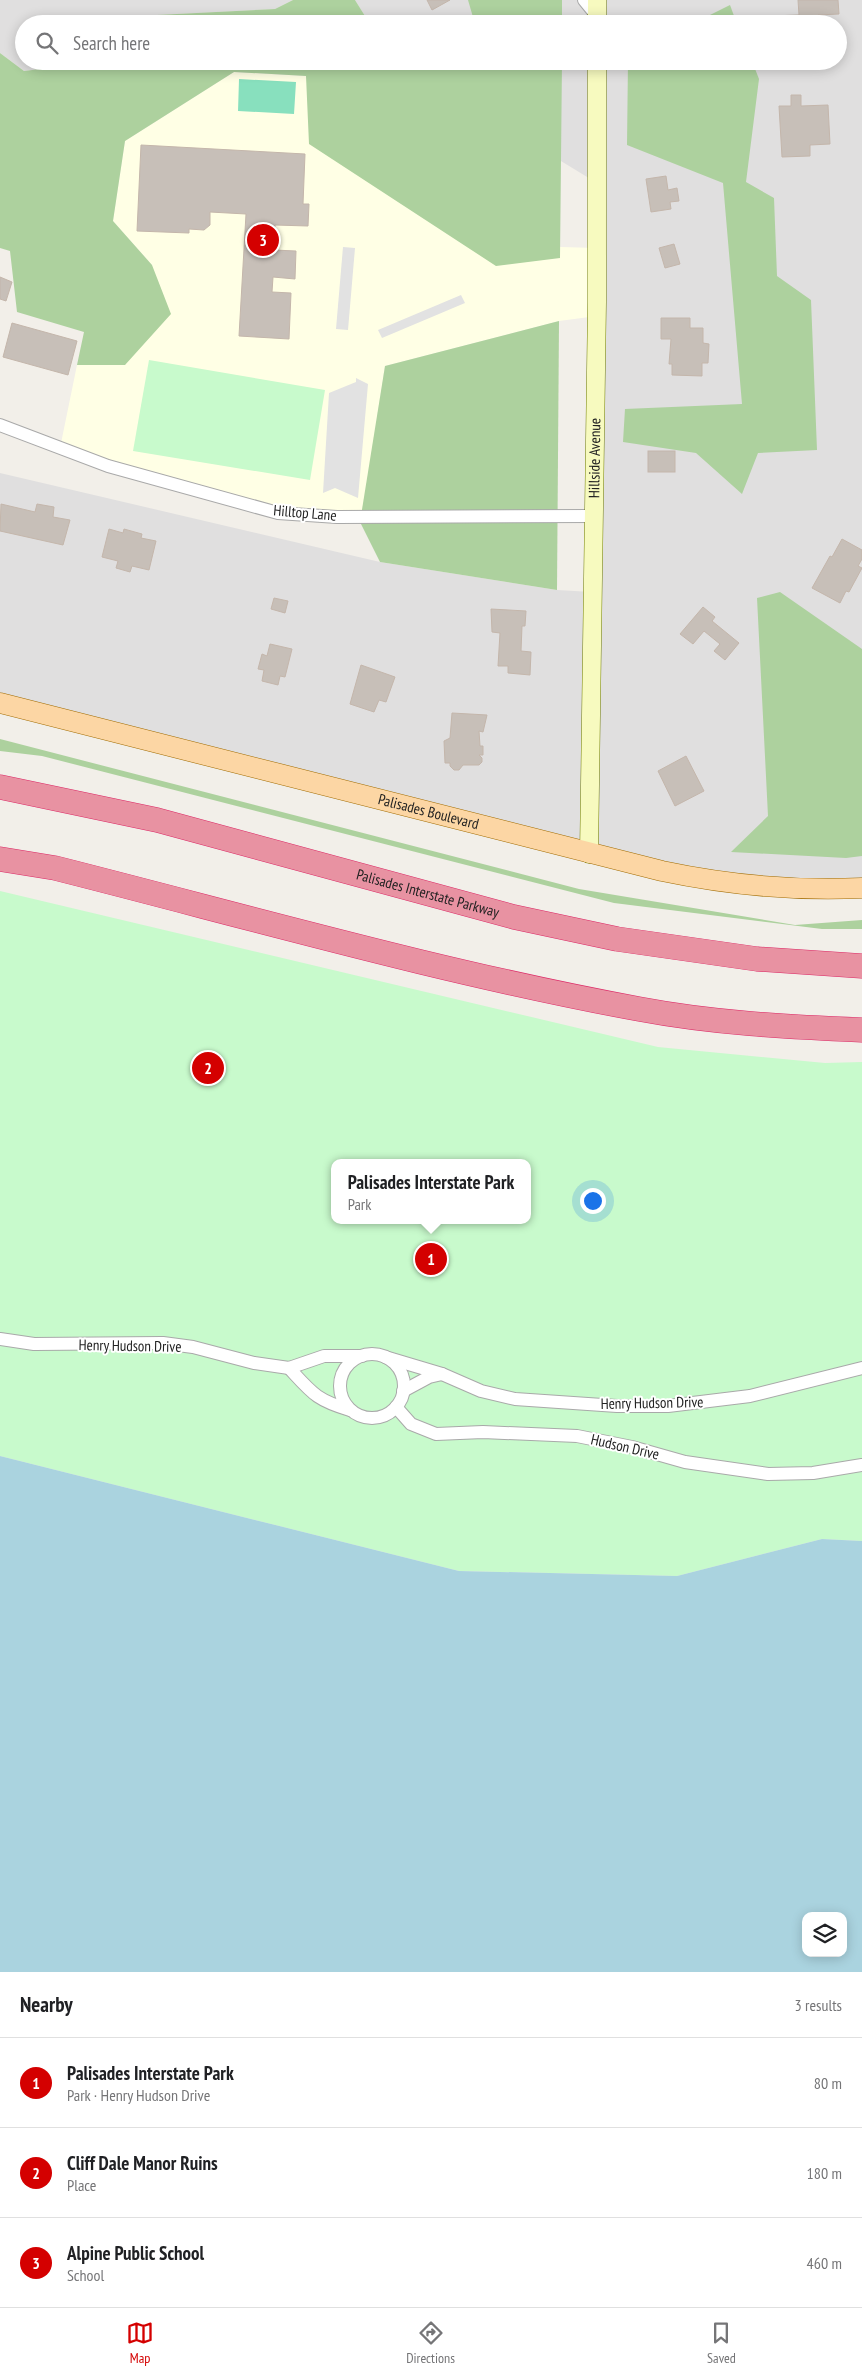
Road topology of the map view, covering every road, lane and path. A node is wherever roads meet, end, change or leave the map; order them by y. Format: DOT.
graph roads {
  1 [pos="584,0"];
  2 [pos="597,13"];
  3 [pos="597,70"];
  4 [pos="0,425"];
  5 [pos="593,516"];
  6 [pos="0,703"];
  7 [pos="0,787"];
  8 [pos="589,854"];
  9 [pos="0,859"];
  10 [pos="862,888"];
  11 [pos="862,966"];
  12 [pos="862,1030"];
  13 [pos="0,1339"];
  14 [pos="362,1356"];
  15 [pos="385,1357"];
  16 [pos="289,1368"];
  17 [pos="862,1368"];
  18 [pos="442,1374"];
  19 [pos="404,1391"];
  20 [pos="396,1407"];
  21 [pos="350,1410"];
  22 [pos="862,1465"];
  1 -- 2 [label="street"];
  3 -- 5 [label="main road, Hillside Avenue"];
  4 -- 5 [label="street, Hilltop Lane"];
  5 -- 8 [label="main road, Hillside Avenue"];
  6 -- 8 [label="main road, Palisades Boulevard"];
  7 -- 11 [label="highway, Palisades Interstate Parkway"];
  8 -- 10 [label="main road, Palisades Boulevard"];
  9 -- 12 [label="highway"];
  13 -- 16 [label="street, Henry Hudson Drive"];
  14 -- 15 [label="street, Henry Hudson Drive"];
  14 -- 16 [label="street, Henry Hudson Drive"];
  14 -- 21 [label="street"];
  15 -- 18 [label="street, Henry Hudson Drive"];
  15 -- 19 [label="street"];
  16 -- 21 [label="street"];
  17 -- 18 [label="street, Henry Hudson Drive"];
  18 -- 19 [label="street"];
  19 -- 20 [label="street"];
  20 -- 21 [label="street"];
  20 -- 22 [label="street, Hudson Drive"];
}
